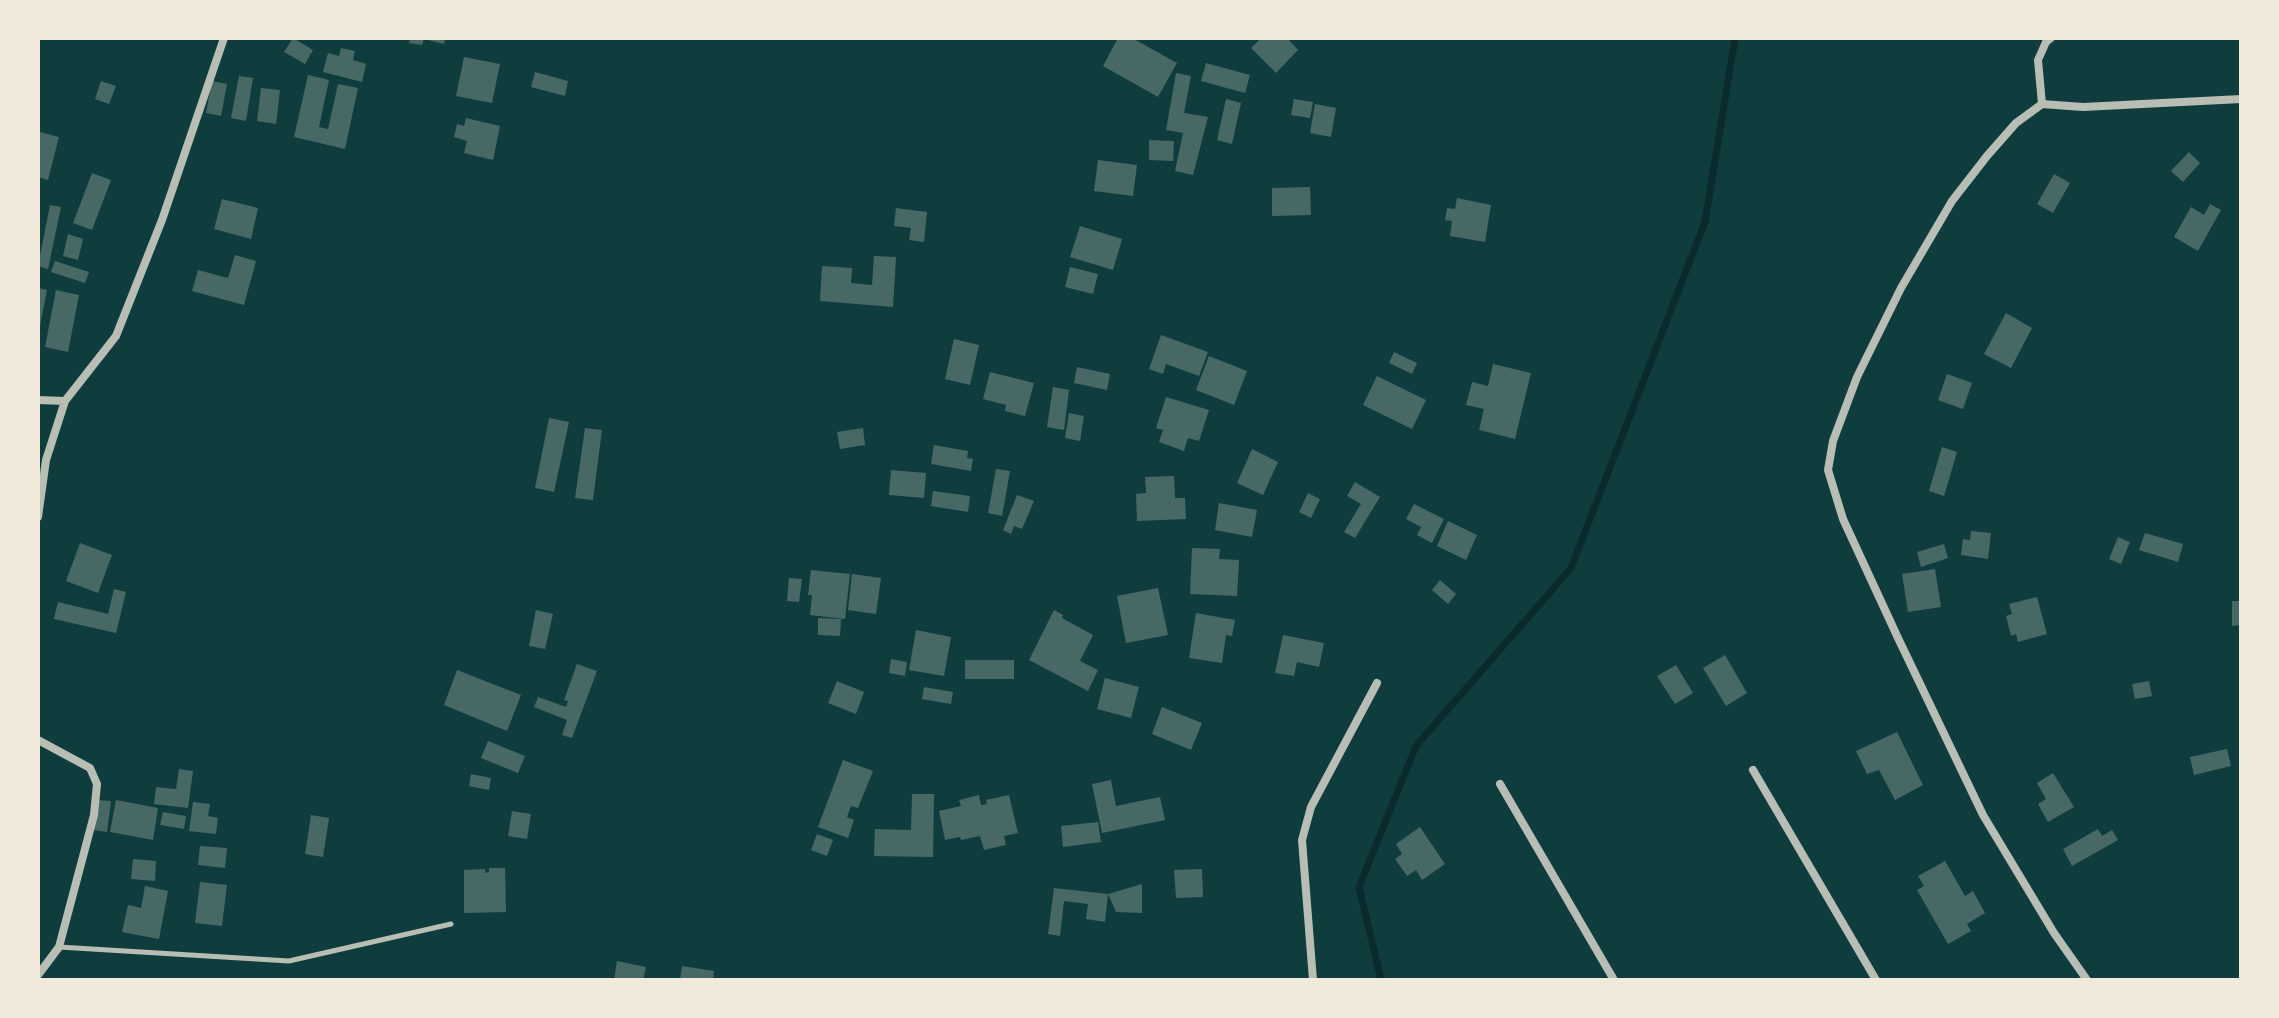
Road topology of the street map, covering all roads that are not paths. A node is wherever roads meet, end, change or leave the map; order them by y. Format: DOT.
graph roads {
  1 [pos="224,38"];
  2 [pos="2051,38"];
  3 [pos="2241,99"];
  4 [pos="2042,104"];
  5 [pos="38,400"];
  6 [pos="65,401"];
  7 [pos="38,517"];
  8 [pos="1377,683"];
  9 [pos="38,740"];
  10 [pos="1753,770"];
  11 [pos="1500,784"];
  12 [pos="451,924"];
  13 [pos="59,947"];
  14 [pos="38,975"];
  15 [pos="1313,980"];
  16 [pos="1614,980"];
  17 [pos="1876,980"];
  18 [pos="2087,980"];
  1 -- 6 [label="street"];
  2 -- 4 [label="street"];
  3 -- 4 [label="street"];
  4 -- 18 [label="street"];
  5 -- 6 [label="street"];
  6 -- 7 [label="street"];
  8 -- 15 [label="street"];
  9 -- 13 [label="street"];
  10 -- 17 [label="street"];
  11 -- 16 [label="street"];
  12 -- 13 [label="lane"];
  13 -- 14 [label="street"];
}
